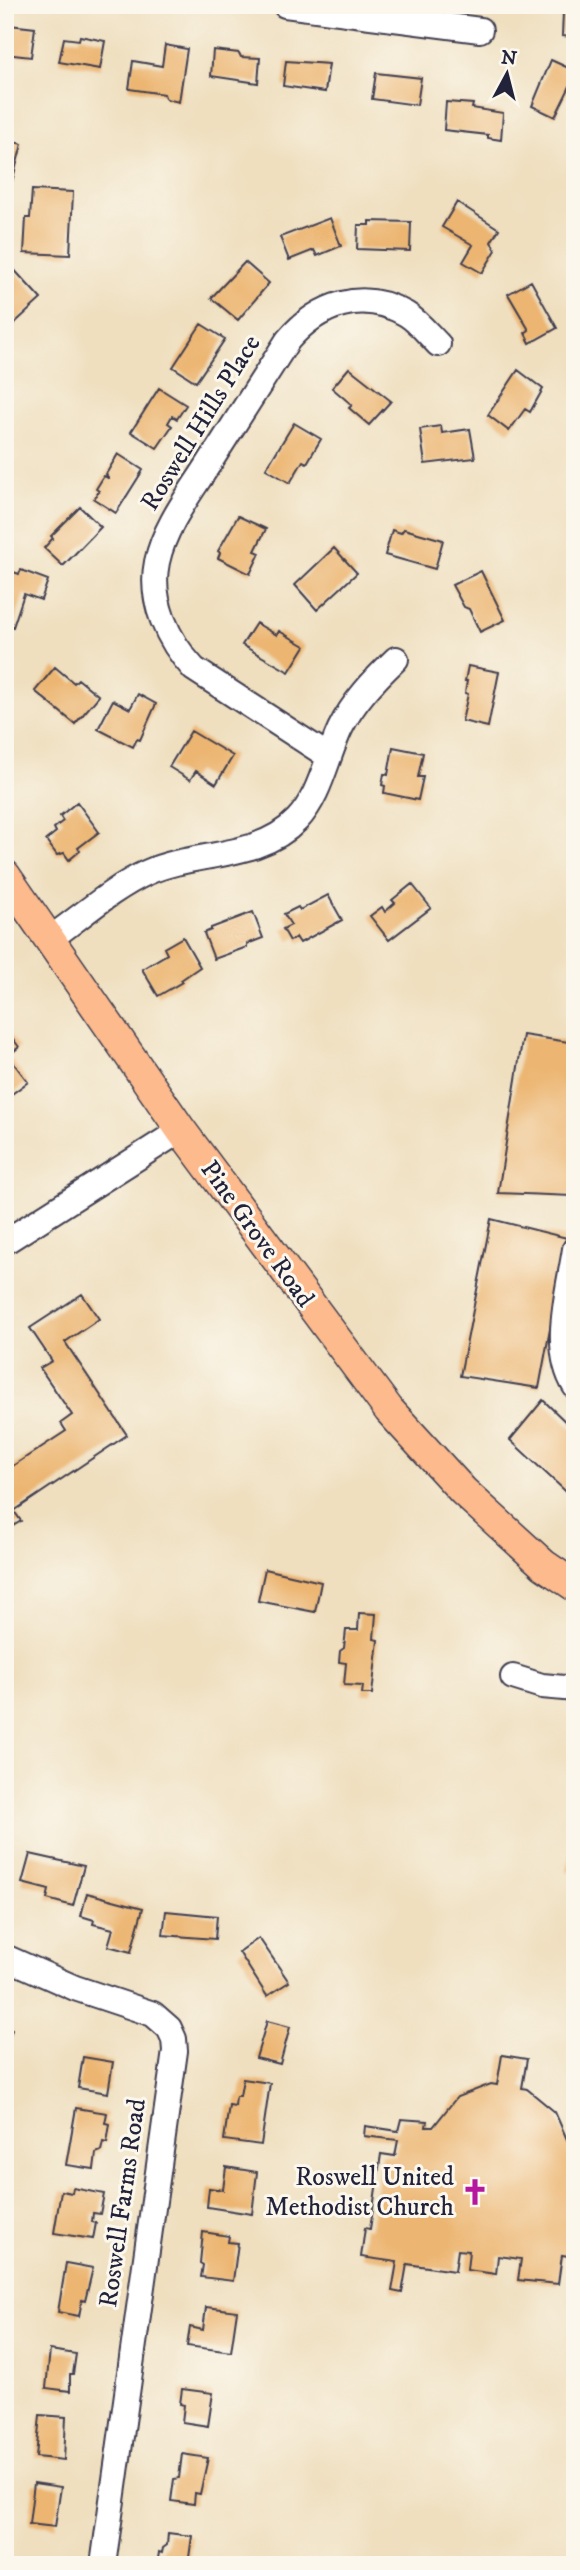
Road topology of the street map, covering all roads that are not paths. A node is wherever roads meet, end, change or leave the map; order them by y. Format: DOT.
graph roads {
  1 [pos="285,5"];
  2 [pos="480,30"];
  3 [pos="438,344"];
  4 [pos="396,659"];
  5 [pos="328,756"];
  6 [pos="5,875"];
  7 [pos="51,938"];
  8 [pos="181,1129"];
  9 [pos="5,1242"];
  10 [pos="575,1249"];
  11 [pos="575,1386"];
  12 [pos="575,1586"];
  13 [pos="513,1677"];
  14 [pos="575,1689"];
  15 [pos="5,1957"];
  16 [pos="103,2565"];
  1 -- 2 [label="street"];
  3 -- 5 [label="street, Roswell Hills Place"];
  4 -- 5 [label="street"];
  5 -- 7 [label="street"];
  6 -- 7 [label="main road, Pine Grove Road"];
  7 -- 8 [label="main road, Pine Grove Road"];
  8 -- 9 [label="street"];
  8 -- 12 [label="main road, Pine Grove Road"];
  10 -- 11 [label="street"];
  13 -- 14 [label="street"];
  15 -- 16 [label="street, Roswell Farms Road"];
}
